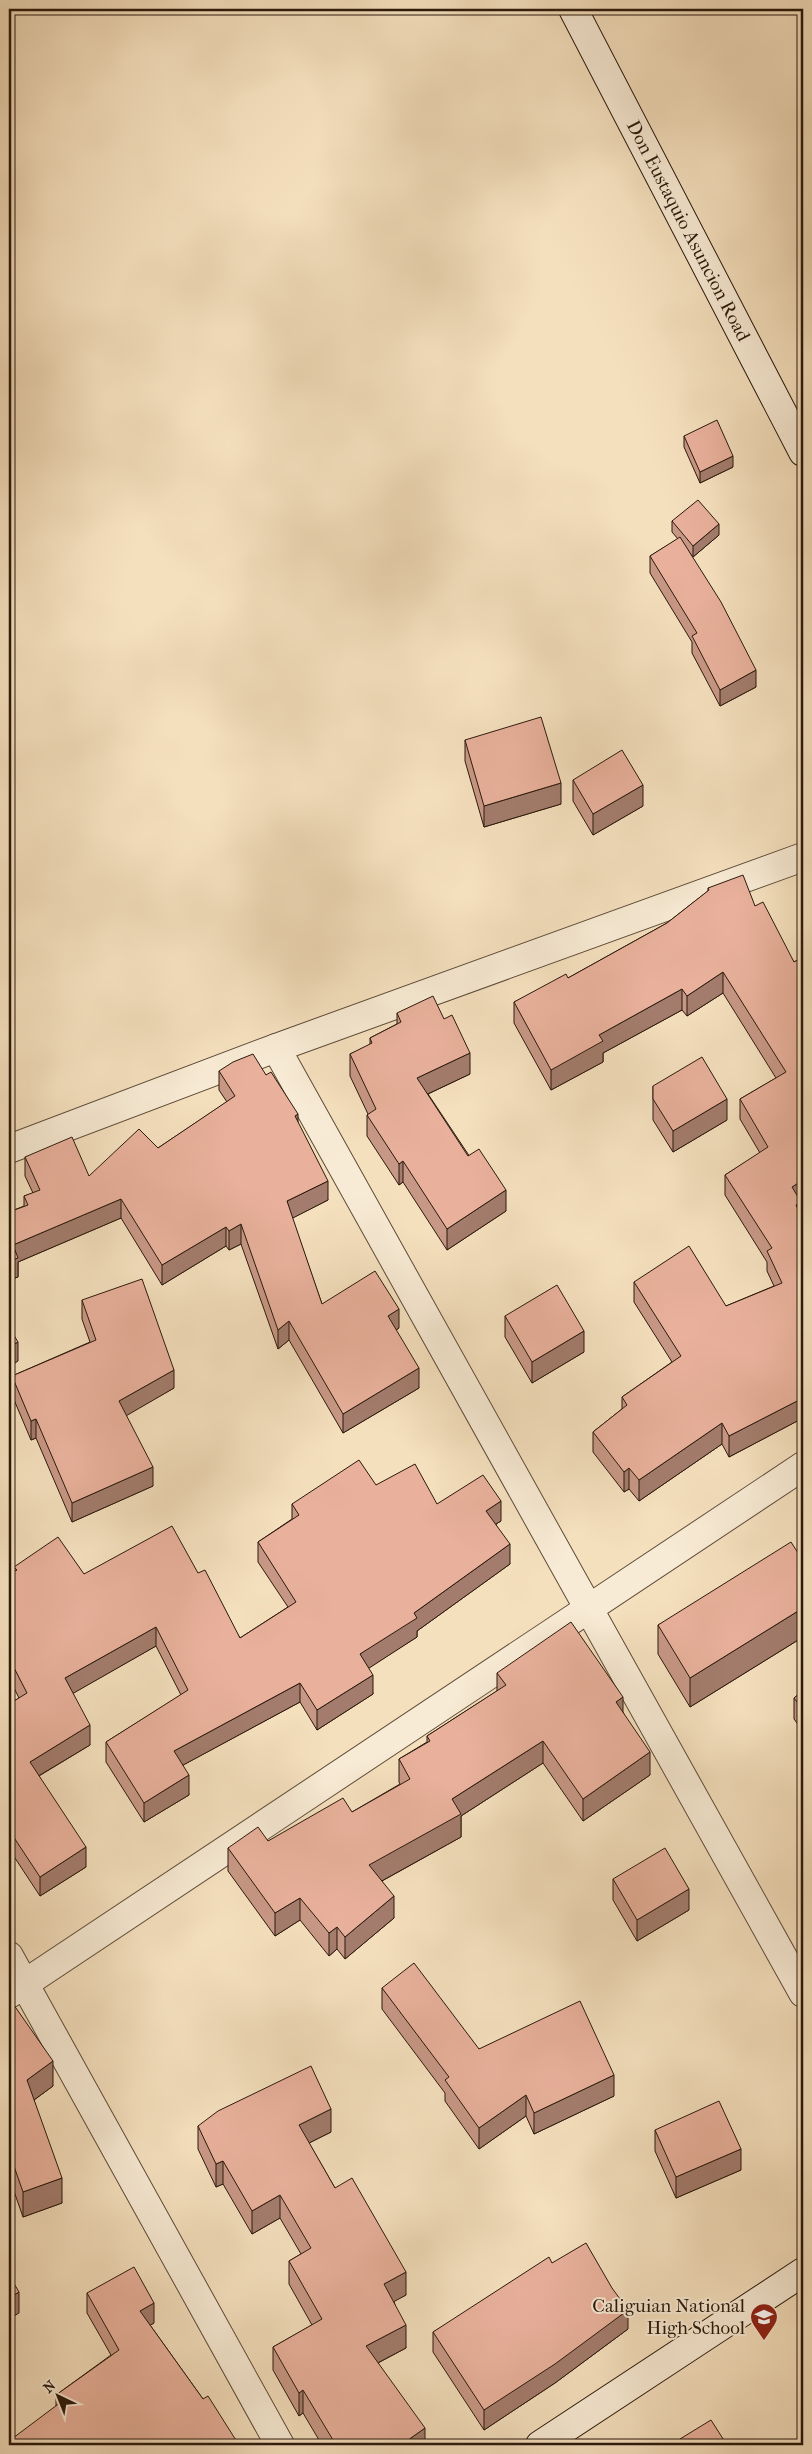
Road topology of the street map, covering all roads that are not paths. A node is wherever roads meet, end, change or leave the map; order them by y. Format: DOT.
graph roads {
  1 [pos="573,9"];
  2 [pos="803,452"];
  3 [pos="803,857"];
  4 [pos="276,1048"];
  5 [pos="9,1149"];
  6 [pos="803,1466"];
  7 [pos="588,1608"];
  8 [pos="9,1956"];
  9 [pos="16,1989"];
  10 [pos="803,1993"];
  11 [pos="803,2272"];
  12 [pos="280,2445"];
  13 [pos="540,2445"];
  1 -- 2 [label="street, Don Eustaquio Asuncion Road"];
  3 -- 4 [label="street"];
  4 -- 5 [label="street"];
  4 -- 7 [label="street"];
  6 -- 7 [label="street"];
  7 -- 9 [label="street"];
  7 -- 10 [label="street"];
  8 -- 9 [label="street"];
  9 -- 12 [label="street"];
  11 -- 13 [label="street"];
}
